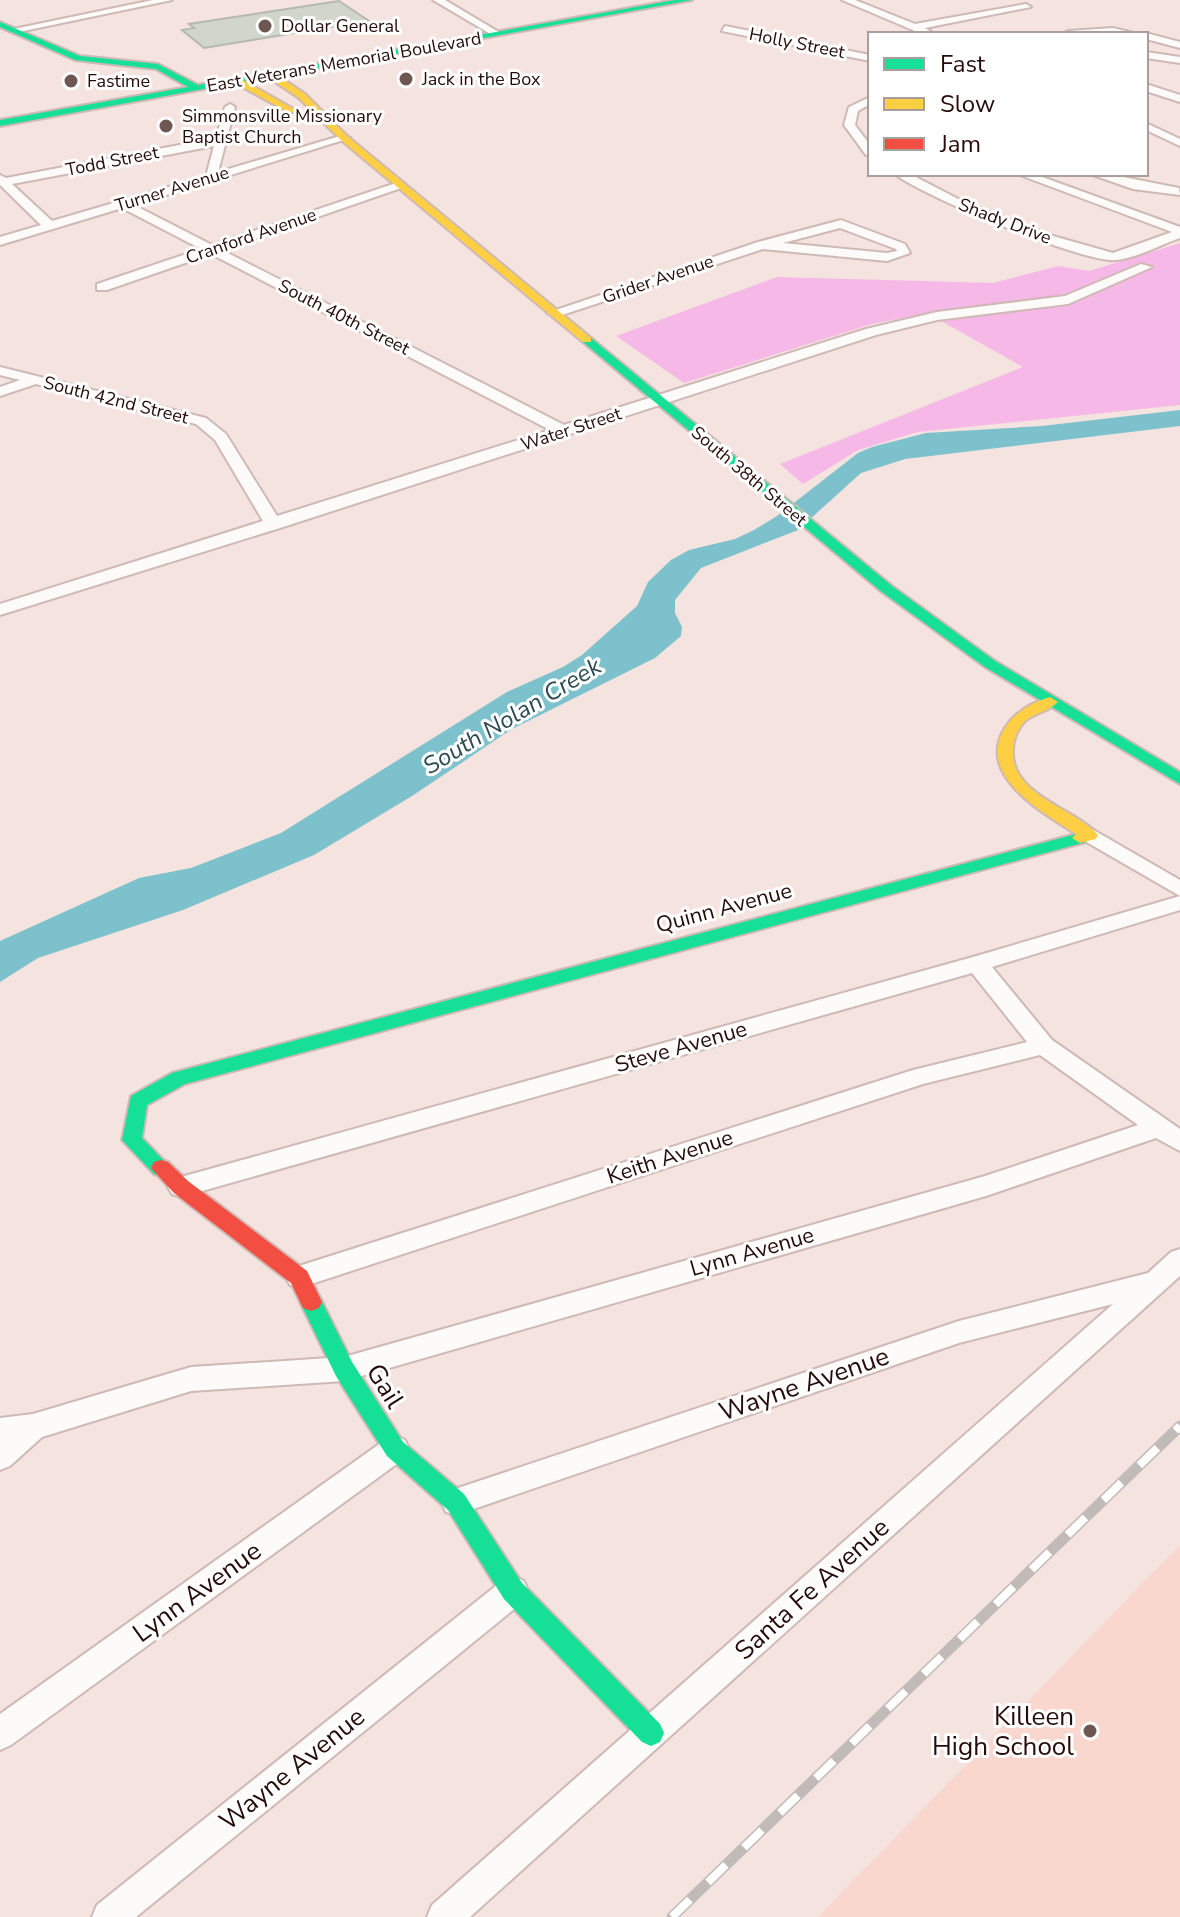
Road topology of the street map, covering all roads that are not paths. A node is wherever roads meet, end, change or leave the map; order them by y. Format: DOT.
graph roads {
  1 [pos="167,0"];
  2 [pos="438,0"];
  3 [pos="688,0"];
  4 [pos="847,0"];
  5 [pos="1026,7"];
  6 [pos="7,27"];
  7 [pos="916,27"];
  8 [pos="725,29"];
  9 [pos="925,32"];
  10 [pos="1083,32"];
  11 [pos="1105,32"];
  12 [pos="497,34"];
  13 [pos="1148,37"];
  14 [pos="1180,45"];
  15 [pos="1148,55"];
  16 [pos="868,58"];
  17 [pos="1180,60"];
  18 [pos="336,63"];
  19 [pos="271,75"];
  20 [pos="238,81"];
  21 [pos="1180,85"];
  22 [pos="1148,86"];
  23 [pos="1148,87"];
  24 [pos="197,88"];
  25 [pos="302,96"];
  26 [pos="1180,99"];
  27 [pos="868,101"];
  28 [pos="230,107"];
  29 [pos="853,109"];
  30 [pos="868,114"];
  31 [pos="0,123"];
  32 [pos="1148,127"];
  33 [pos="344,138"];
  34 [pos="220,141"];
  35 [pos="1180,143"];
  36 [pos="868,150"];
  37 [pos="905,176"];
  38 [pos="1028,176"];
  39 [pos="1103,176"];
  40 [pos="1148,176"];
  41 [pos="211,177"];
  42 [pos="2,180"];
  43 [pos="400,185"];
  44 [pos="1180,193"];
  45 [pos="123,204"];
  46 [pos="50,226"];
  47 [pos="1180,232"];
  48 [pos="0,241"];
  49 [pos="762,245"];
  50 [pos="212,250"];
  51 [pos="1146,267"];
  52 [pos="102,287"];
  53 [pos="554,313"];
  54 [pos="0,371"];
  55 [pos="35,379"];
  56 [pos="0,392"];
  57 [pos="658,400"];
  58 [pos="564,431"];
  59 [pos="274,525"];
  60 [pos="0,610"];
  61 [pos="1050,702"];
  62 [pos="1180,779"];
  63 [pos="1090,835"];
  64 [pos="1180,889"];
  65 [pos="1180,903"];
  66 [pos="977,964"];
  67 [pos="1044,1046"];
  68 [pos="179,1078"];
  69 [pos="1169,1135"];
  70 [pos="181,1187"];
  71 [pos="1180,1260"];
  72 [pos="299,1277"];
  73 [pos="1156,1281"];
  74 [pos="344,1369"];
  75 [pos="33,1427"];
  76 [pos="0,1431"];
  77 [pos="395,1449"];
  78 [pos="0,1457"];
  79 [pos="456,1502"];
  80 [pos="513,1591"];
  81 [pos="651,1733"];
  82 [pos="0,1734"];
  83 [pos="109,1917"];
  84 [pos="444,1917"];
  1 -- 6 [label="street"];
  2 -- 12 [label="street"];
  3 -- 12 [label="main road, East Veterans Memorial Boulevard"];
  4 -- 7 [label="street"];
  5 -- 7 [label="street"];
  6 -- 24 [label="main road"];
  7 -- 9 [label="street"];
  8 -- 16 [label="street, Holly Street"];
  10 -- 11 [label="street"];
  12 -- 18 [label="main road, East Veterans Memorial Boulevard"];
  13 -- 14 [label="street"];
  15 -- 17 [label="street"];
  18 -- 19 [label="main road, East Veterans Memorial Boulevard"];
  18 -- 25 [label="main road"];
  19 -- 20 [label="main road, East Veterans Memorial Boulevard"];
  19 -- 25 [label="main road, South 38th Street"];
  20 -- 24 [label="main road, East Veterans Memorial Boulevard"];
  20 -- 33 [label="main road, South 38th Street"];
  21 -- 22 [label="street"];
  23 -- 26 [label="street"];
  24 -- 31 [label="main road, East Veterans Memorial Boulevard"];
  25 -- 33 [label="main road, South 38th Street"];
  27 -- 29 [label="street"];
  28 -- 34 [label="street"];
  29 -- 30 [label="street"];
  29 -- 36 [label="street"];
  32 -- 35 [label="street"];
  33 -- 41 [label="street, Turner Avenue"];
  33 -- 43 [label="main road, South 38th Street"];
  34 -- 41 [label="street"];
  34 -- 42 [label="street, Todd Street"];
  37 -- 47 [label="street, Shady Drive"];
  38 -- 47 [label="street"];
  39 -- 44 [label="street"];
  40 -- 44 [label="street"];
  41 -- 45 [label="street, Turner Avenue"];
  42 -- 46 [label="street"];
  43 -- 50 [label="street, Cranford Avenue"];
  43 -- 53 [label="main road, South 38th Street"];
  45 -- 46 [label="street, Turner Avenue"];
  45 -- 50 [label="street, South 40th Street"];
  46 -- 48 [label="street, Turner Avenue"];
  49 -- 49 [label="street, Grider Avenue"];
  49 -- 53 [label="street, Grider Avenue"];
  50 -- 52 [label="street, Cranford Avenue"];
  50 -- 58 [label="street, South 40th Street"];
  51 -- 57 [label="street, Water Street"];
  53 -- 57 [label="main road, South 38th Street"];
  54 -- 55 [label="street, South 42nd Street"];
  55 -- 56 [label="street"];
  55 -- 59 [label="street, South 42nd Street"];
  57 -- 58 [label="street, Water Street"];
  57 -- 61 [label="main road, South 38th Street"];
  58 -- 59 [label="street, Water Street"];
  59 -- 60 [label="street, Water Street"];
  61 -- 62 [label="main road, South 38th Street"];
  61 -- 63 [label="main road"];
  63 -- 64 [label="street"];
  63 -- 68 [label="main road, Quinn Avenue"];
  65 -- 66 [label="street, Steve Avenue"];
  66 -- 67 [label="street"];
  66 -- 70 [label="street, Steve Avenue"];
  67 -- 69 [label="street"];
  67 -- 72 [label="street, Keith Avenue"];
  68 -- 70 [label="main road, Gail"];
  69 -- 74 [label="street, Lynn Avenue"];
  70 -- 72 [label="main road, Gail"];
  71 -- 73 [label="street, Santa Fe Avenue"];
  72 -- 74 [label="main road, Gail"];
  73 -- 79 [label="street, Wayne Avenue"];
  73 -- 81 [label="street, Santa Fe Avenue"];
  74 -- 75 [label="street"];
  74 -- 77 [label="main road, Gail"];
  75 -- 76 [label="street"];
  75 -- 78 [label="street"];
  77 -- 79 [label="main road, Gail"];
  77 -- 82 [label="street, Lynn Avenue"];
  79 -- 80 [label="main road, Gail"];
  80 -- 81 [label="main road, Gail"];
  80 -- 83 [label="street, Wayne Avenue"];
  81 -- 84 [label="street, Santa Fe Avenue"];
}
